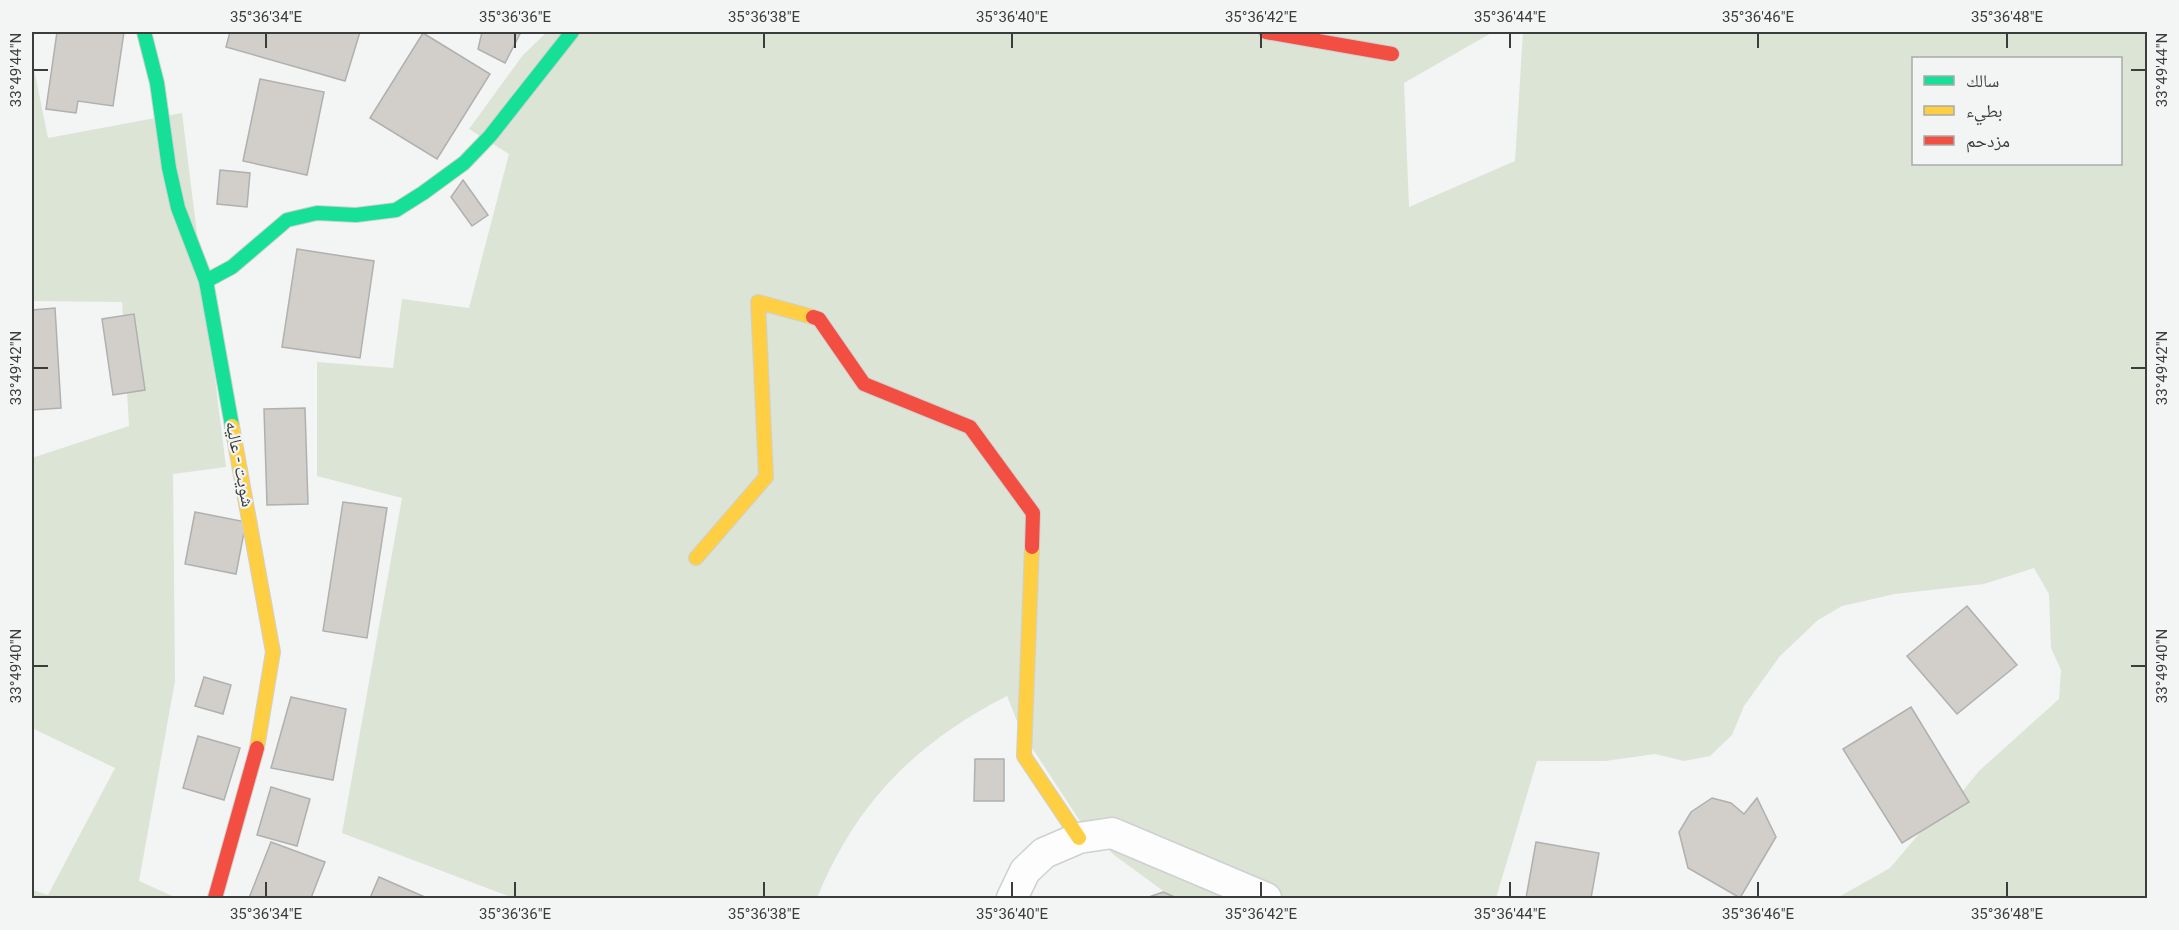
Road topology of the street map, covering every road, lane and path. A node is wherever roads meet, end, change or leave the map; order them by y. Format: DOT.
graph roads {
  1 [pos="144,32"];
  2 [pos="572,32"];
  3 [pos="1266,32"];
  4 [pos="1392,54"];
  5 [pos="206,281"];
  6 [pos="696,558"];
  7 [pos="1079,838"];
  8 [pos="215,898"];
  9 [pos="1012,898"];
  10 [pos="1266,898"];
  1 -- 5 [label="street, شويت - عاليه"];
  2 -- 5 [label="street"];
  3 -- 4 [label="street"];
  5 -- 8 [label="street, شويت - عاليه"];
  6 -- 7 [label="street"];
  7 -- 9 [label="street"];
  7 -- 10 [label="street"];
}
